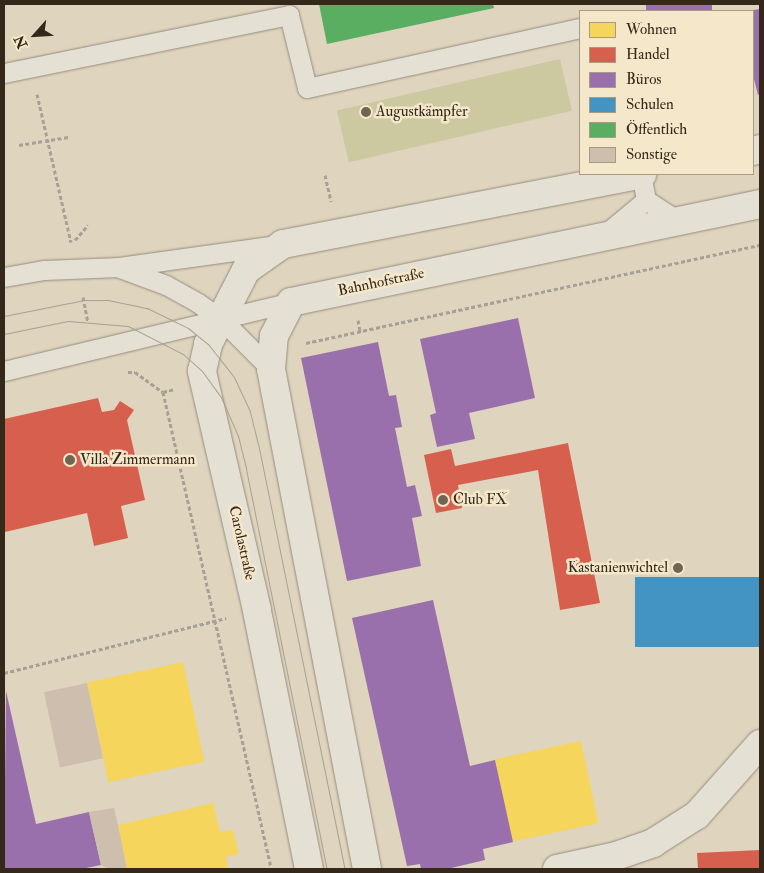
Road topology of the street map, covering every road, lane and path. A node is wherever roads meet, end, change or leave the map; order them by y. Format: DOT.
graph roads {
  1 [pos="579,28"];
  2 [pos="31,68"];
  3 [pos="4,73"];
  4 [pos="68,137"];
  5 [pos="48,140"];
  6 [pos="19,145"];
  7 [pos="325,175"];
  8 [pos="636,175"];
  9 [pos="641,175"];
  10 [pos="646,200"];
  11 [pos="760,204"];
  12 [pos="332,208"];
  13 [pos="678,221"];
  14 [pos="603,235"];
  15 [pos="71,244"];
  16 [pos="283,244"];
  17 [pos="760,245"];
  18 [pos="76,268"];
  19 [pos="119,268"];
  20 [pos="4,277"];
  21 [pos="291,302"];
  22 [pos="221,319"];
  23 [pos="95,351"];
  24 [pos="300,352"];
  25 [pos="271,369"];
  26 [pos="4,371"];
  27 [pos="163,392"];
  28 [pos="257,610"];
  29 [pos="215,621"];
  30 [pos="4,674"];
  31 [pos="760,746"];
  32 [pos="271,869"];
  33 [pos="309,869"];
  34 [pos="367,869"];
  35 [pos="557,869"];
  1 -- 2 [label="lane"];
  2 -- 3 [label="lane"];
  2 -- 5 [label="path"];
  4 -- 5 [label="path"];
  5 -- 6 [label="path"];
  5 -- 15 [label="path"];
  7 -- 12 [label="path"];
  8 -- 16 [label="main road"];
  9 -- 10 [label="lane"];
  10 -- 13 [label="lane"];
  10 -- 14 [label="lane"];
  11 -- 13 [label="main road, Bahnhofstraße"];
  13 -- 14 [label="main road, Bahnhofstraße"];
  14 -- 21 [label="main road, Bahnhofstraße"];
  16 -- 19 [label="lane"];
  16 -- 22 [label="main road, Carolastraße"];
  17 -- 24 [label="path"];
  18 -- 19 [label="lane"];
  18 -- 20 [label="lane"];
  18 -- 23 [label="path"];
  19 -- 22 [label="lane"];
  21 -- 22 [label="lane, Bahnhofstraße"];
  21 -- 25 [label="main road"];
  22 -- 23 [label="lane, Bahnhofstraße"];
  22 -- 25 [label="lane"];
  22 -- 28 [label="main road, Carolastraße"];
  23 -- 26 [label="lane, Bahnhofstraße"];
  25 -- 34 [label="main road"];
  27 -- 29 [label="path"];
  28 -- 29 [label="path"];
  28 -- 33 [label="main road, Carolastraße"];
  29 -- 30 [label="path"];
  29 -- 32 [label="path"];
  31 -- 35 [label="main road"];
}
